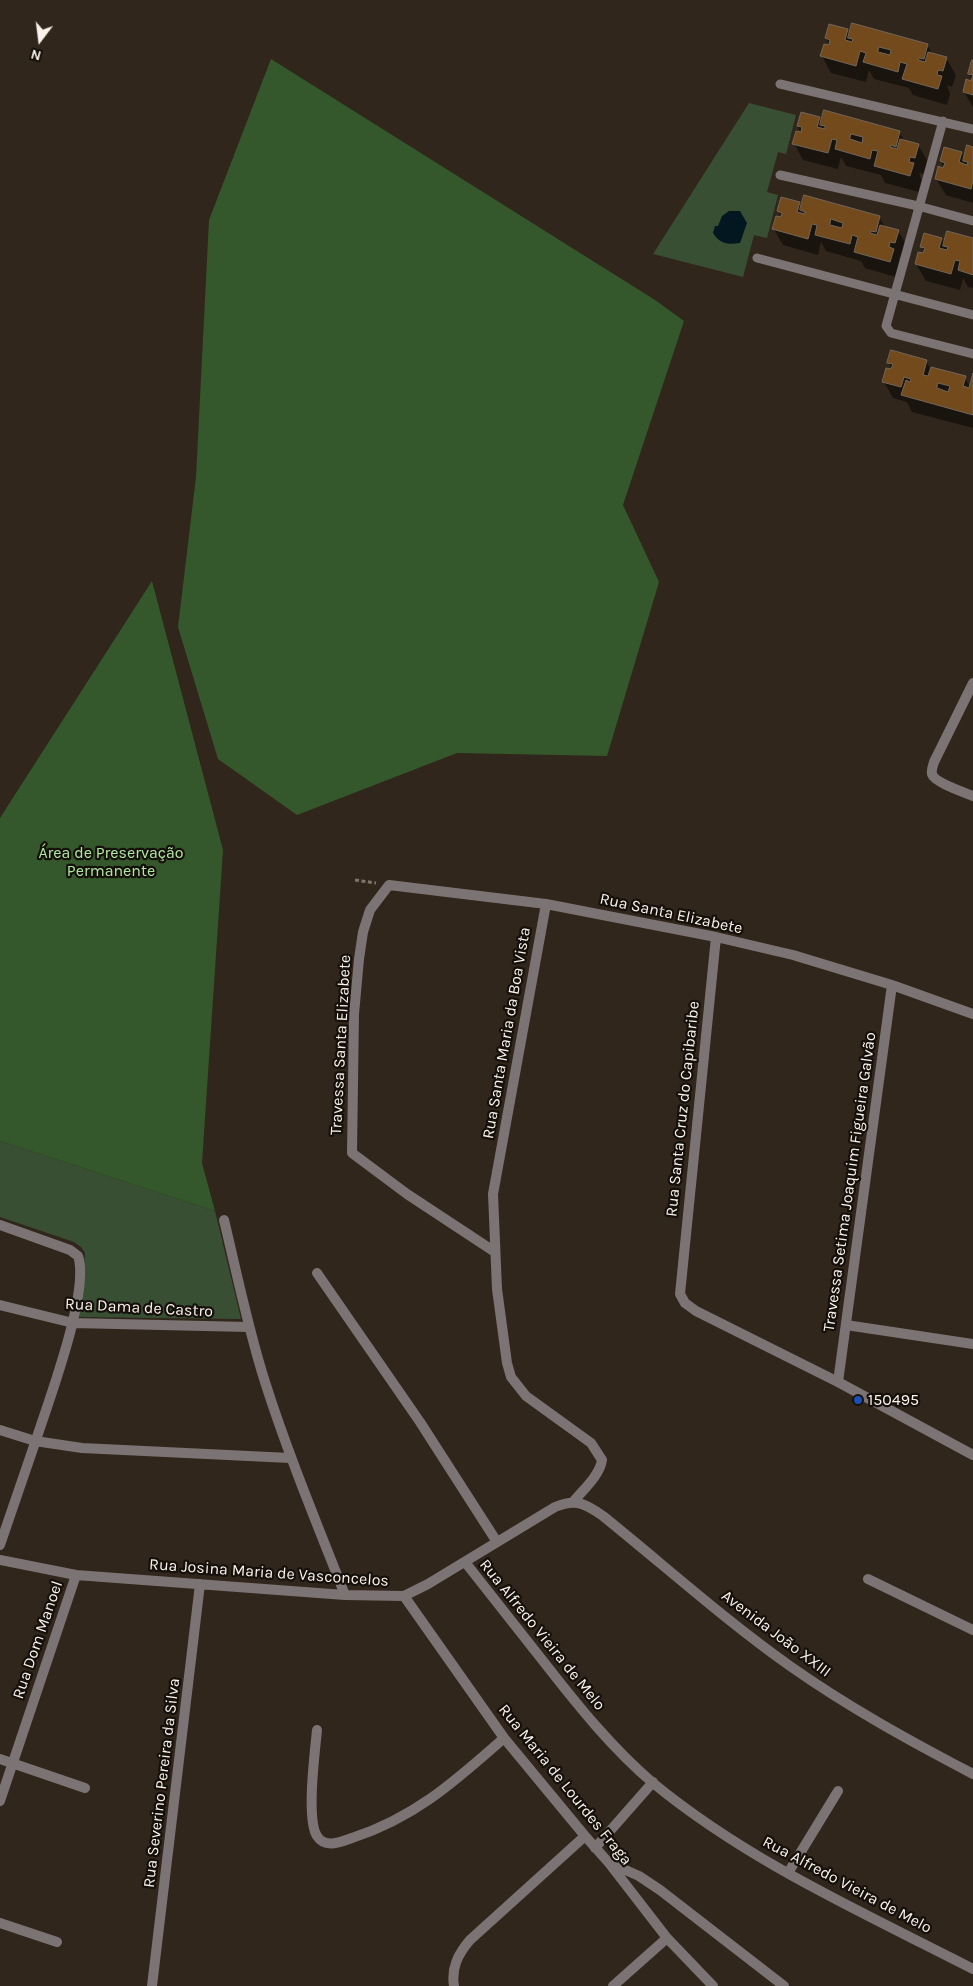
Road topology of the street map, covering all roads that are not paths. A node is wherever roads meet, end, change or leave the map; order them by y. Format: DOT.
graph roads {
  1 [pos="780,84"];
  2 [pos="943,121"];
  3 [pos="973,129"];
  4 [pos="780,175"];
  5 [pos="918,206"];
  6 [pos="973,221"];
  7 [pos="757,258"];
  8 [pos="894,294"];
  9 [pos="973,316"];
  10 [pos="973,354"];
  11 [pos="973,684"];
  12 [pos="973,796"];
  13 [pos="389,885"];
  14 [pos="546,904"];
  15 [pos="716,938"];
  16 [pos="892,985"];
  17 [pos="973,1014"];
  18 [pos="224,1220"];
  19 [pos="0,1225"];
  20 [pos="494,1252"];
  21 [pos="317,1272"];
  22 [pos="0,1305"];
  23 [pos="72,1323"];
  24 [pos="846,1325"];
  25 [pos="249,1327"];
  26 [pos="973,1344"];
  27 [pos="838,1382"];
  28 [pos="0,1430"];
  29 [pos="35,1441"];
  30 [pos="973,1455"];
  31 [pos="290,1458"];
  32 [pos="573,1502"];
  33 [pos="497,1542"];
  34 [pos="0,1545"];
  35 [pos="0,1560"];
  36 [pos="465,1562"];
  37 [pos="76,1575"];
  38 [pos="868,1579"];
  39 [pos="200,1584"];
  40 [pos="345,1595"];
  41 [pos="404,1596"];
  42 [pos="973,1630"];
  43 [pos="317,1730"];
  44 [pos="504,1738"];
  45 [pos="0,1759"];
  46 [pos="13,1764"];
  47 [pos="973,1774"];
  48 [pos="653,1782"];
  49 [pos="85,1788"];
  50 [pos="838,1791"];
  51 [pos="0,1801"];
  52 [pos="585,1836"];
  53 [pos="595,1848"];
  54 [pos="609,1863"];
  55 [pos="788,1873"];
  56 [pos="0,1923"];
  57 [pos="667,1938"];
  58 [pos="57,1942"];
  59 [pos="973,1969"];
  60 [pos="152,1986"];
  61 [pos="454,1986"];
  62 [pos="613,1986"];
  63 [pos="713,1986"];
  64 [pos="784,1986"];
  1 -- 2 [label="lane"];
  2 -- 3 [label="lane"];
  2 -- 5 [label="lane"];
  4 -- 5 [label="lane"];
  5 -- 6 [label="lane"];
  5 -- 8 [label="lane"];
  7 -- 8 [label="lane"];
  8 -- 9 [label="lane"];
  8 -- 10 [label="lane"];
  11 -- 12 [label="street"];
  13 -- 14 [label="street, Rua Santa Elizabete"];
  13 -- 20 [label="street, Travessa Santa Elizabete"];
  14 -- 15 [label="street, Rua Santa Elizabete"];
  14 -- 20 [label="street, Rua Santa Maria da Boa Vista"];
  15 -- 16 [label="street, Rua Santa Elizabete"];
  15 -- 27 [label="street, Rua Santa Cruz do Capibaribe"];
  16 -- 17 [label="street, Rua Santa Elizabete"];
  16 -- 24 [label="street, Travessa Setima Joaquim Figueira Galvão"];
  18 -- 25 [label="street"];
  19 -- 23 [label="street"];
  20 -- 32 [label="street, Rua Santa Maria da Boa Vista"];
  21 -- 33 [label="street"];
  22 -- 23 [label="street, Rua Dama de Castro"];
  23 -- 25 [label="street, Rua Dama de Castro"];
  23 -- 29 [label="street"];
  24 -- 26 [label="street"];
  24 -- 27 [label="street, Travessa Setima Joaquim Figueira Galvão"];
  25 -- 31 [label="street"];
  27 -- 30 [label="street"];
  28 -- 29 [label="street"];
  29 -- 31 [label="street"];
  29 -- 34 [label="street"];
  31 -- 40 [label="street"];
  32 -- 33 [label="street, Rua Josina Maria de Vasconcelos"];
  32 -- 47 [label="street, Avenida João XXIII"];
  33 -- 36 [label="street, Rua Josina Maria de Vasconcelos"];
  35 -- 37 [label="street, Rua Josina Maria de Vasconcelos"];
  36 -- 41 [label="street, Rua Josina Maria de Vasconcelos"];
  36 -- 48 [label="street, Rua Alfredo Vieira de Melo"];
  37 -- 39 [label="street, Rua Josina Maria de Vasconcelos"];
  37 -- 46 [label="street, Rua Dom Manoel"];
  38 -- 42 [label="street"];
  39 -- 40 [label="street, Rua Josina Maria de Vasconcelos"];
  39 -- 60 [label="street, Rua Severino Pereira da Silva"];
  40 -- 41 [label="street, Rua Josina Maria de Vasconcelos"];
  41 -- 44 [label="street, Rua Maria de Lourdes Fraga"];
  43 -- 44 [label="street"];
  44 -- 52 [label="street, Rua Maria de Lourdes Fraga"];
  45 -- 46 [label="street"];
  46 -- 49 [label="street"];
  46 -- 51 [label="street, Rua Dom Manoel"];
  48 -- 53 [label="street"];
  48 -- 55 [label="street, Rua Alfredo Vieira de Melo"];
  50 -- 55 [label="street"];
  52 -- 53 [label="street, Rua Maria de Lourdes Fraga"];
  52 -- 61 [label="street"];
  53 -- 54 [label="street, Rua Maria de Lourdes Fraga"];
  54 -- 57 [label="street, Rua Maria de Lourdes Fraga"];
  54 -- 64 [label="street"];
  55 -- 59 [label="street, Rua Alfredo Vieira de Melo"];
  56 -- 58 [label="street"];
  57 -- 62 [label="street"];
  57 -- 63 [label="street, Rua Maria de Lourdes Fraga"];
}
